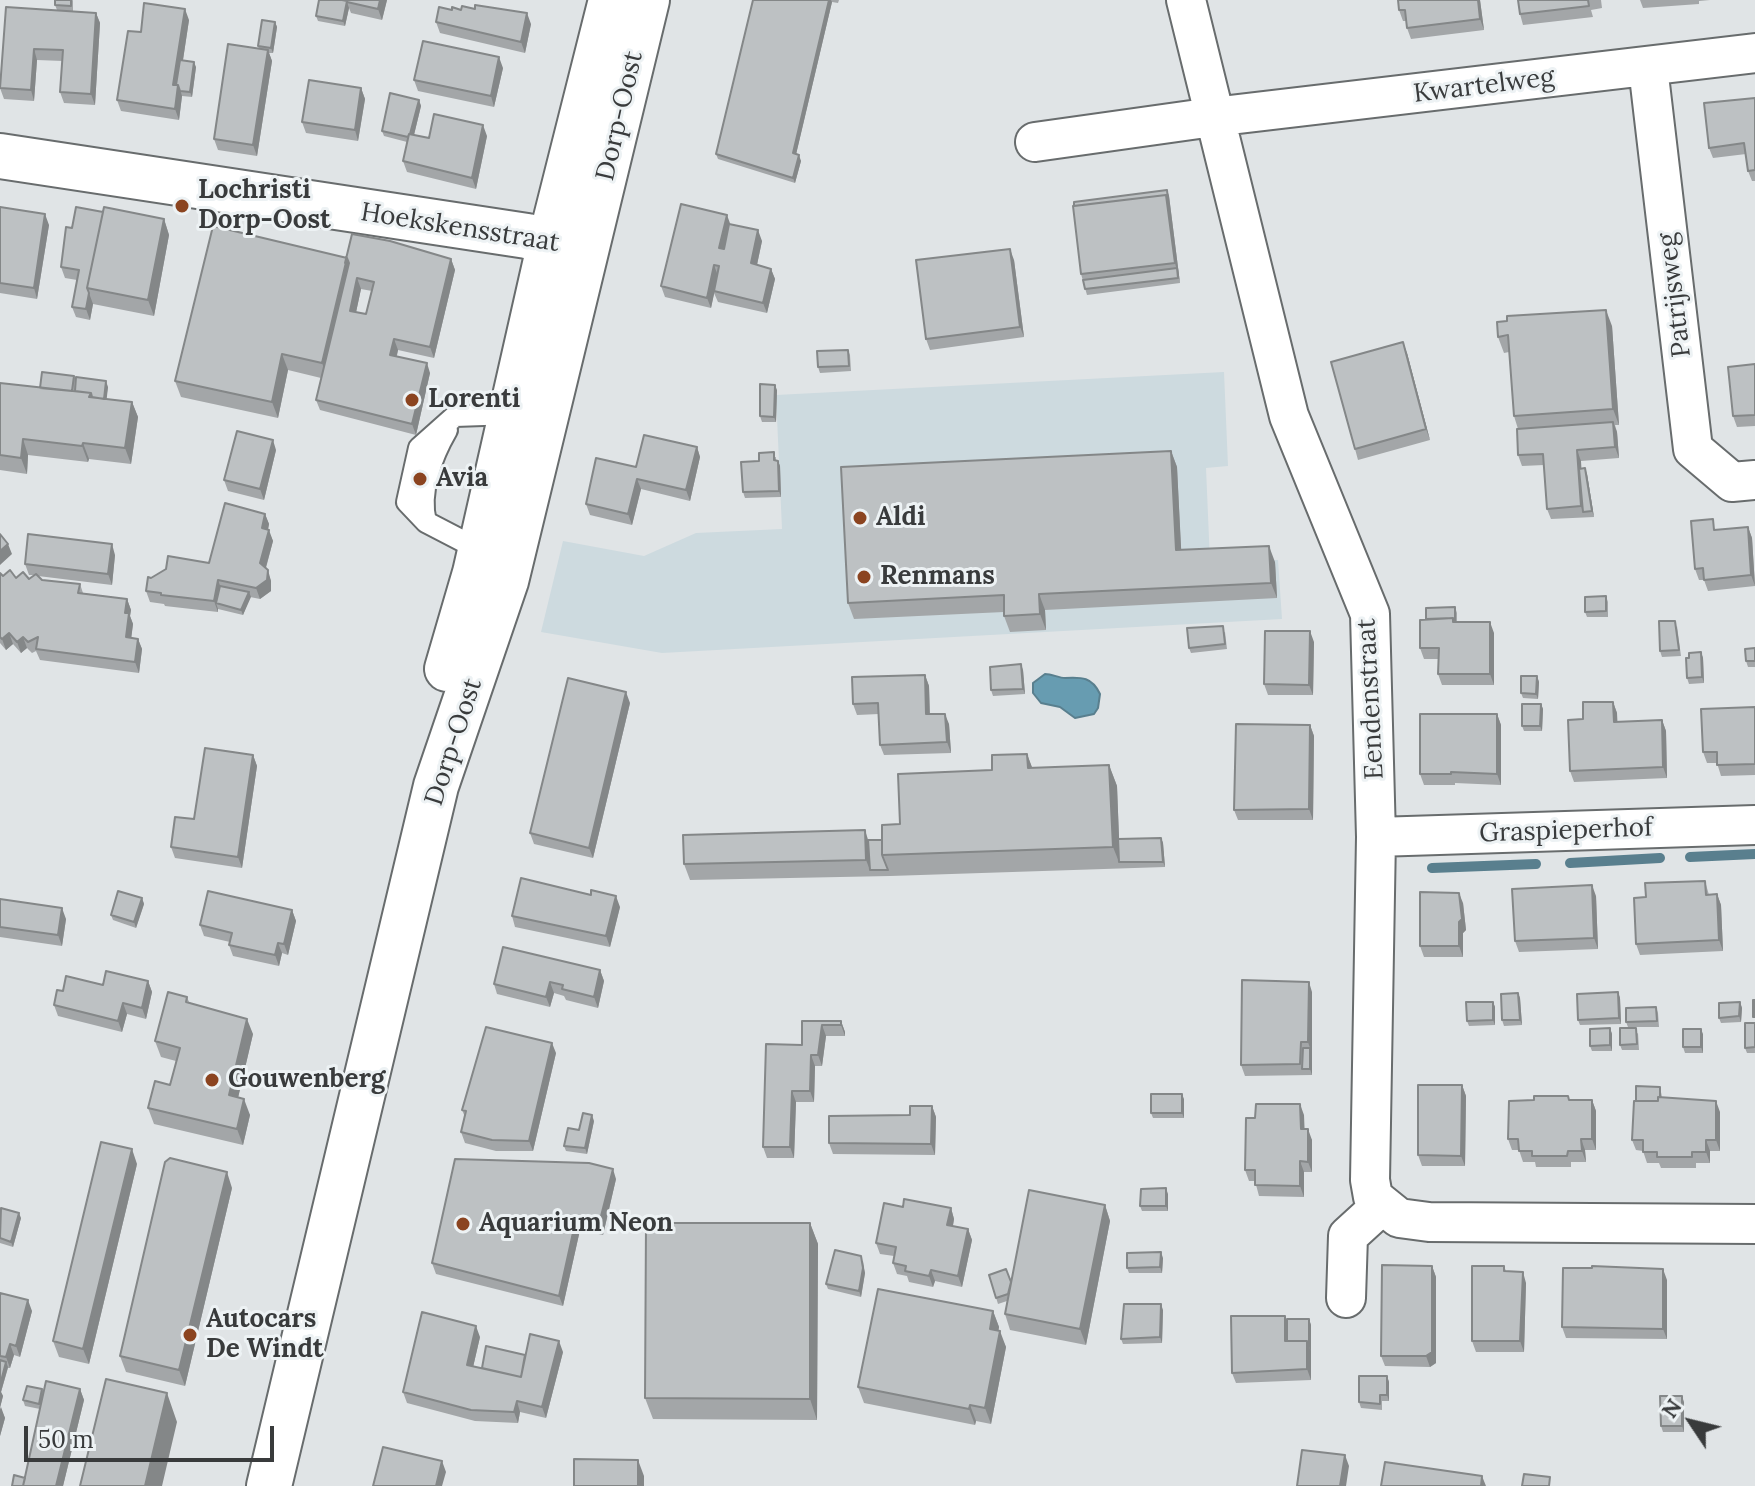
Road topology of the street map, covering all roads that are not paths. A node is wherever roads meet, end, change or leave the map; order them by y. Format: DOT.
graph roads {
  1 [pos="611,0"];
  2 [pos="647,0"];
  3 [pos="1186,0"];
  4 [pos="1755,53"];
  5 [pos="1648,67"];
  6 [pos="1213,117"];
  7 [pos="1035,142"];
  8 [pos="0,156"];
  9 [pos="569,246"];
  10 [pos="512,414"];
  11 [pos="1755,480"];
  12 [pos="487,568"];
  13 [pos="1755,825"];
  14 [pos="1376,837"];
  15 [pos="1382,1205"];
  16 [pos="1755,1224"];
  17 [pos="1346,1298"];
  18 [pos="242,1486"];
  19 [pos="269,1486"];
  1 -- 9 [label="main road, Dorp-Oost"];
  2 -- 9 [label="main road, Dorp-Oost"];
  3 -- 6 [label="street, Eendenstraat"];
  4 -- 5 [label="street, Kwartelweg"];
  5 -- 6 [label="street, Kwartelweg"];
  5 -- 11 [label="street, Patrijsweg"];
  6 -- 7 [label="street"];
  6 -- 14 [label="street, Eendenstraat"];
  8 -- 9 [label="main road, Hoekskensstraat"];
  9 -- 10 [label="main road, Dorp-Oost"];
  9 -- 12 [label="main road, Dorp-Oost"];
  10 -- 12 [label="main road, Dorp-Oost"];
  10 -- 12 [label="lane"];
  12 -- 18 [label="main road, Dorp-Oost"];
  12 -- 19 [label="main road, Dorp-Oost"];
  13 -- 14 [label="street, Graspieperhof"];
  14 -- 15 [label="street, Eendenstraat"];
  15 -- 16 [label="street"];
  15 -- 17 [label="street"];
}
